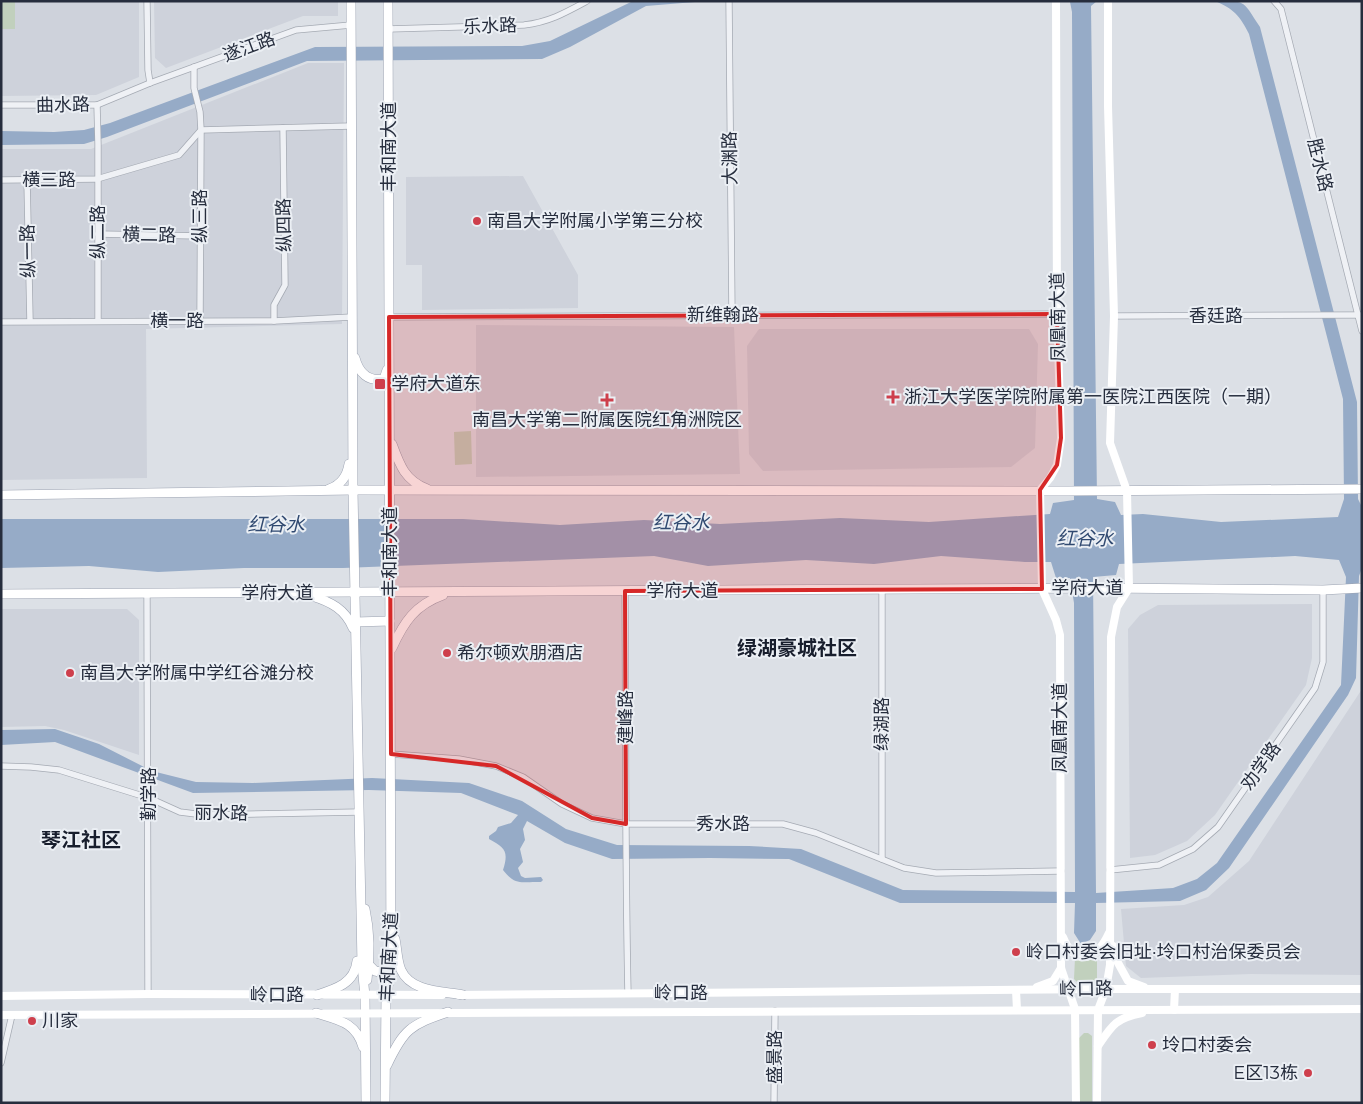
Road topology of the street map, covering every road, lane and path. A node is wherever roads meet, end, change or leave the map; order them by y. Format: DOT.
graph roads {
  1 [pos="147,1"];
  2 [pos="351,1"];
  3 [pos="388,1"];
  4 [pos="586,1"];
  5 [pos="1108,1"];
  6 [pos="1274,1"];
  7 [pos="729,2"];
  8 [pos="1056,2"];
  9 [pos="351,25"];
  10 [pos="388,29"];
  11 [pos="194,67"];
  12 [pos="150,83"];
  13 [pos="1,105"];
  14 [pos="96,105"];
  15 [pos="351,126"];
  16 [pos="283,128"];
  17 [pos="201,130"];
  18 [pos="97,179"];
  19 [pos="1,180"];
  20 [pos="27,180"];
  21 [pos="98,234"];
  22 [pos="200,236"];
  23 [pos="1057,314"];
  24 [pos="732,315"];
  25 [pos="1360,315"];
  26 [pos="389,316"];
  27 [pos="1114,316"];
  28 [pos="352,317"];
  29 [pos="98,320"];
  30 [pos="200,320"];
  31 [pos="274,320"];
  32 [pos="30,321"];
  33 [pos="1,322"];
  34 [pos="1362,331"];
  35 [pos="352,345"];
  36 [pos="390,345"];
  37 [pos="390,436"];
  38 [pos="353,442"];
  39 [pos="1361,489"];
  40 [pos="353,490"];
  41 [pos="1040,490"];
  42 [pos="313,491"];
  43 [pos="390,491"];
  44 [pos="432,491"];
  45 [pos="1126,491"];
  46 [pos="1,495"];
  47 [pos="354,588"];
  48 [pos="1129,588"];
  49 [pos="1361,588"];
  50 [pos="1042,589"];
  51 [pos="882,590"];
  52 [pos="1323,590"];
  53 [pos="625,591"];
  54 [pos="390,592"];
  55 [pos="450,592"];
  56 [pos="302,593"];
  57 [pos="1,594"];
  58 [pos="147,594"];
  59 [pos="390,621"];
  60 [pos="355,622"];
  61 [pos="355,632"];
  62 [pos="390,653"];
  63 [pos="391,754"];
  64 [pos="1,766"];
  65 [pos="149,798"];
  66 [pos="359,812"];
  67 [pos="626,824"];
  68 [pos="882,859"];
  69 [pos="1110,870"];
  70 [pos="1061,872"];
  71 [pos="360,889"];
  72 [pos="391,913"];
  73 [pos="361,916"];
  74 [pos="1110,932"];
  75 [pos="1061,933"];
  76 [pos="361,946"];
  77 [pos="391,946"];
  78 [pos="369,966"];
  79 [pos="1061,968"];
  80 [pos="1106,989"];
  81 [pos="1148,989"];
  82 [pos="1175,989"];
  83 [pos="1362,989"];
  84 [pos="1019,990"];
  85 [pos="1069,990"];
  86 [pos="628,993"];
  87 [pos="148,994"];
  88 [pos="318,995"];
  89 [pos="463,995"];
  90 [pos="1,996"];
  91 [pos="365,996"];
  92 [pos="386,996"];
  93 [pos="1362,1009"];
  94 [pos="1017,1010"];
  95 [pos="1075,1010"];
  96 [pos="1098,1010"];
  97 [pos="1156,1010"];
  98 [pos="1174,1010"];
  99 [pos="775,1011"];
  100 [pos="386,1012"];
  101 [pos="448,1012"];
  102 [pos="316,1013"];
  103 [pos="365,1013"];
  104 [pos="1,1015"];
  105 [pos="12,1015"];
  106 [pos="1098,1046"];
  107 [pos="366,1058"];
  108 [pos="1,1063"];
  109 [pos="386,1068"];
  110 [pos="366,1103"];
  111 [pos="385,1103"];
  112 [pos="774,1103"];
  113 [pos="1076,1103"];
  114 [pos="1097,1103"];
  1 -- 12 [label="street"];
  2 -- 9 [label="main road, 丰和南大道"];
  3 -- 10 [label="main road, 丰和南大道"];
  4 -- 10 [label="street, 乐水路"];
  5 -- 27 [label="street"];
  6 -- 25 [label="street, 胜水路"];
  7 -- 24 [label="street, 大渊路"];
  8 -- 23 [label="street, 凤凰南大道"];
  9 -- 11 [label="street, 遂江路"];
  9 -- 15 [label="main road, 丰和南大道"];
  10 -- 26 [label="main road, 丰和南大道"];
  11 -- 12 [label="street, 遂江路"];
  11 -- 17 [label="street, 纵三路"];
  12 -- 14 [label="street, 曲水路"];
  13 -- 14 [label="street, 曲水路"];
  14 -- 18 [label="street, 纵二路"];
  15 -- 16 [label="street"];
  15 -- 28 [label="main road, 丰和南大道"];
  16 -- 17 [label="street"];
  16 -- 31 [label="street, 纵四路"];
  17 -- 18 [label="street, 横三路"];
  17 -- 22 [label="street, 纵三路"];
  18 -- 20 [label="street, 横三路"];
  18 -- 21 [label="street, 纵二路"];
  19 -- 20 [label="street, 横三路"];
  20 -- 32 [label="street, 纵一路"];
  21 -- 22 [label="street, 横二路"];
  21 -- 29 [label="street, 纵二路"];
  22 -- 30 [label="street, 纵三路"];
  23 -- 24 [label="street, 新维翰路"];
  23 -- 41 [label="street, 凤凰南大道"];
  24 -- 26 [label="street, 新维翰路"];
  25 -- 27 [label="street, 香廷路"];
  25 -- 34 [label="street, 胜水路"];
  26 -- 36 [label="main road, 丰和南大道"];
  27 -- 45 [label="street"];
  28 -- 31 [label="street, 横一路"];
  28 -- 35 [label="main road, 丰和南大道"];
  29 -- 30 [label="street, 横一路"];
  29 -- 32 [label="street, 横一路"];
  30 -- 31 [label="street, 横一路"];
  32 -- 33 [label="street, 横一路"];
  35 -- 36 [label="main road"];
  35 -- 38 [label="main road, 丰和南大道"];
  36 -- 37 [label="main road, 丰和南大道"];
  37 -- 43 [label="main road, 丰和南大道"];
  37 -- 44 [label="main road"];
  38 -- 40 [label="main road, 丰和南大道"];
  38 -- 42 [label="main road"];
  39 -- 45 [label="main road"];
  40 -- 42 [label="main road"];
  40 -- 43 [label="main road"];
  40 -- 47 [label="main road, 丰和南大道"];
  41 -- 44 [label="main road"];
  41 -- 45 [label="main road"];
  41 -- 50 [label="street, 凤凰南大道"];
  42 -- 46 [label="main road"];
  43 -- 44 [label="main road"];
  43 -- 54 [label="main road, 丰和南大道"];
  45 -- 48 [label="street"];
  47 -- 54 [label="main road, 学府大道"];
  47 -- 56 [label="main road, 学府大道"];
  47 -- 60 [label="main road, 丰和南大道"];
  48 -- 50 [label="main road, 学府大道"];
  48 -- 52 [label="main road, 学府大道"];
  48 -- 69 [label="street"];
  49 -- 52 [label="main road, 学府大道"];
  50 -- 51 [label="main road, 学府大道"];
  50 -- 70 [label="street, 凤凰南大道"];
  51 -- 53 [label="main road, 学府大道"];
  51 -- 68 [label="street, 绿湖路"];
  52 -- 69 [label="street, 劝学路"];
  53 -- 55 [label="main road, 学府大道"];
  53 -- 67 [label="street, 建峰路"];
  54 -- 55 [label="main road, 学府大道"];
  54 -- 59 [label="main road, 丰和南大道"];
  55 -- 62 [label="main road"];
  56 -- 58 [label="main road, 学府大道"];
  56 -- 61 [label="main road"];
  57 -- 58 [label="main road, 学府大道"];
  58 -- 65 [label="street, 勤学路"];
  59 -- 60 [label="main road"];
  59 -- 62 [label="main road, 丰和南大道"];
  60 -- 61 [label="main road, 丰和南大道"];
  61 -- 66 [label="main road, 丰和南大道"];
  62 -- 63 [label="main road, 丰和南大道"];
  63 -- 67 [label="street, 秀水路"];
  63 -- 72 [label="main road, 丰和南大道"];
  64 -- 65 [label="street, 丽水路"];
  65 -- 66 [label="street, 丽水路"];
  65 -- 87 [label="street, 勤学路"];
  66 -- 71 [label="main road, 丰和南大道"];
  67 -- 68 [label="street, 秀水路"];
  67 -- 86 [label="street, 建峰路"];
  68 -- 70 [label="street, 秀水路"];
  69 -- 74 [label="street"];
  70 -- 75 [label="street, 凤凰南大道"];
  71 -- 73 [label="main road, 丰和南大道"];
  71 -- 78 [label="main road"];
  72 -- 77 [label="main road, 丰和南大道"];
  72 -- 89 [label="main road"];
  73 -- 76 [label="main road, 丰和南大道"];
  73 -- 88 [label="main road"];
  74 -- 75 [label="street"];
  74 -- 80 [label="street"];
  74 -- 81 [label="street"];
  75 -- 79 [label="street"];
  76 -- 78 [label="main road"];
  76 -- 91 [label="main road, 丰和南大道"];
  77 -- 78 [label="main road"];
  77 -- 92 [label="main road, 丰和南大道"];
  78 -- 91 [label="main road"];
  79 -- 84 [label="street"];
  79 -- 85 [label="street"];
  80 -- 81 [label="street, 岭口路"];
  80 -- 85 [label="street, 岭口路"];
  80 -- 96 [label="street"];
  81 -- 82 [label="street, 岭口路"];
  82 -- 83 [label="street, 岭口路"];
  82 -- 98 [label="street"];
  84 -- 85 [label="street, 岭口路"];
  84 -- 86 [label="street, 岭口路"];
  84 -- 94 [label="street"];
  85 -- 95 [label="street"];
  86 -- 89 [label="street, 岭口路"];
  87 -- 88 [label="street, 岭口路"];
  87 -- 90 [label="street, 岭口路"];
  88 -- 91 [label="street, 岭口路"];
  89 -- 92 [label="street, 岭口路"];
  91 -- 92 [label="street, 岭口路"];
  91 -- 103 [label="main road, 丰和南大道"];
  92 -- 100 [label="main road, 丰和南大道"];
  93 -- 98 [label="street, 岭口路"];
  94 -- 95 [label="street, 岭口路"];
  94 -- 99 [label="street, 岭口路"];
  95 -- 96 [label="street, 岭口路"];
  95 -- 113 [label="street"];
  96 -- 97 [label="street, 岭口路"];
  96 -- 106 [label="street"];
  97 -- 98 [label="street, 岭口路"];
  97 -- 106 [label="street"];
  99 -- 101 [label="street, 岭口路"];
  99 -- 112 [label="street, 盛景路"];
  100 -- 101 [label="street, 岭口路"];
  100 -- 103 [label="street, 岭口路"];
  100 -- 109 [label="main road, 丰和南大道"];
  101 -- 109 [label="main road"];
  102 -- 103 [label="street, 岭口路"];
  102 -- 105 [label="street, 岭口路"];
  102 -- 107 [label="main road"];
  103 -- 107 [label="main road, 丰和南大道"];
  104 -- 105 [label="street, 岭口路"];
  105 -- 108 [label="street"];
  106 -- 114 [label="street"];
  107 -- 110 [label="main road, 丰和南大道"];
  109 -- 111 [label="main road, 丰和南大道"];
}
